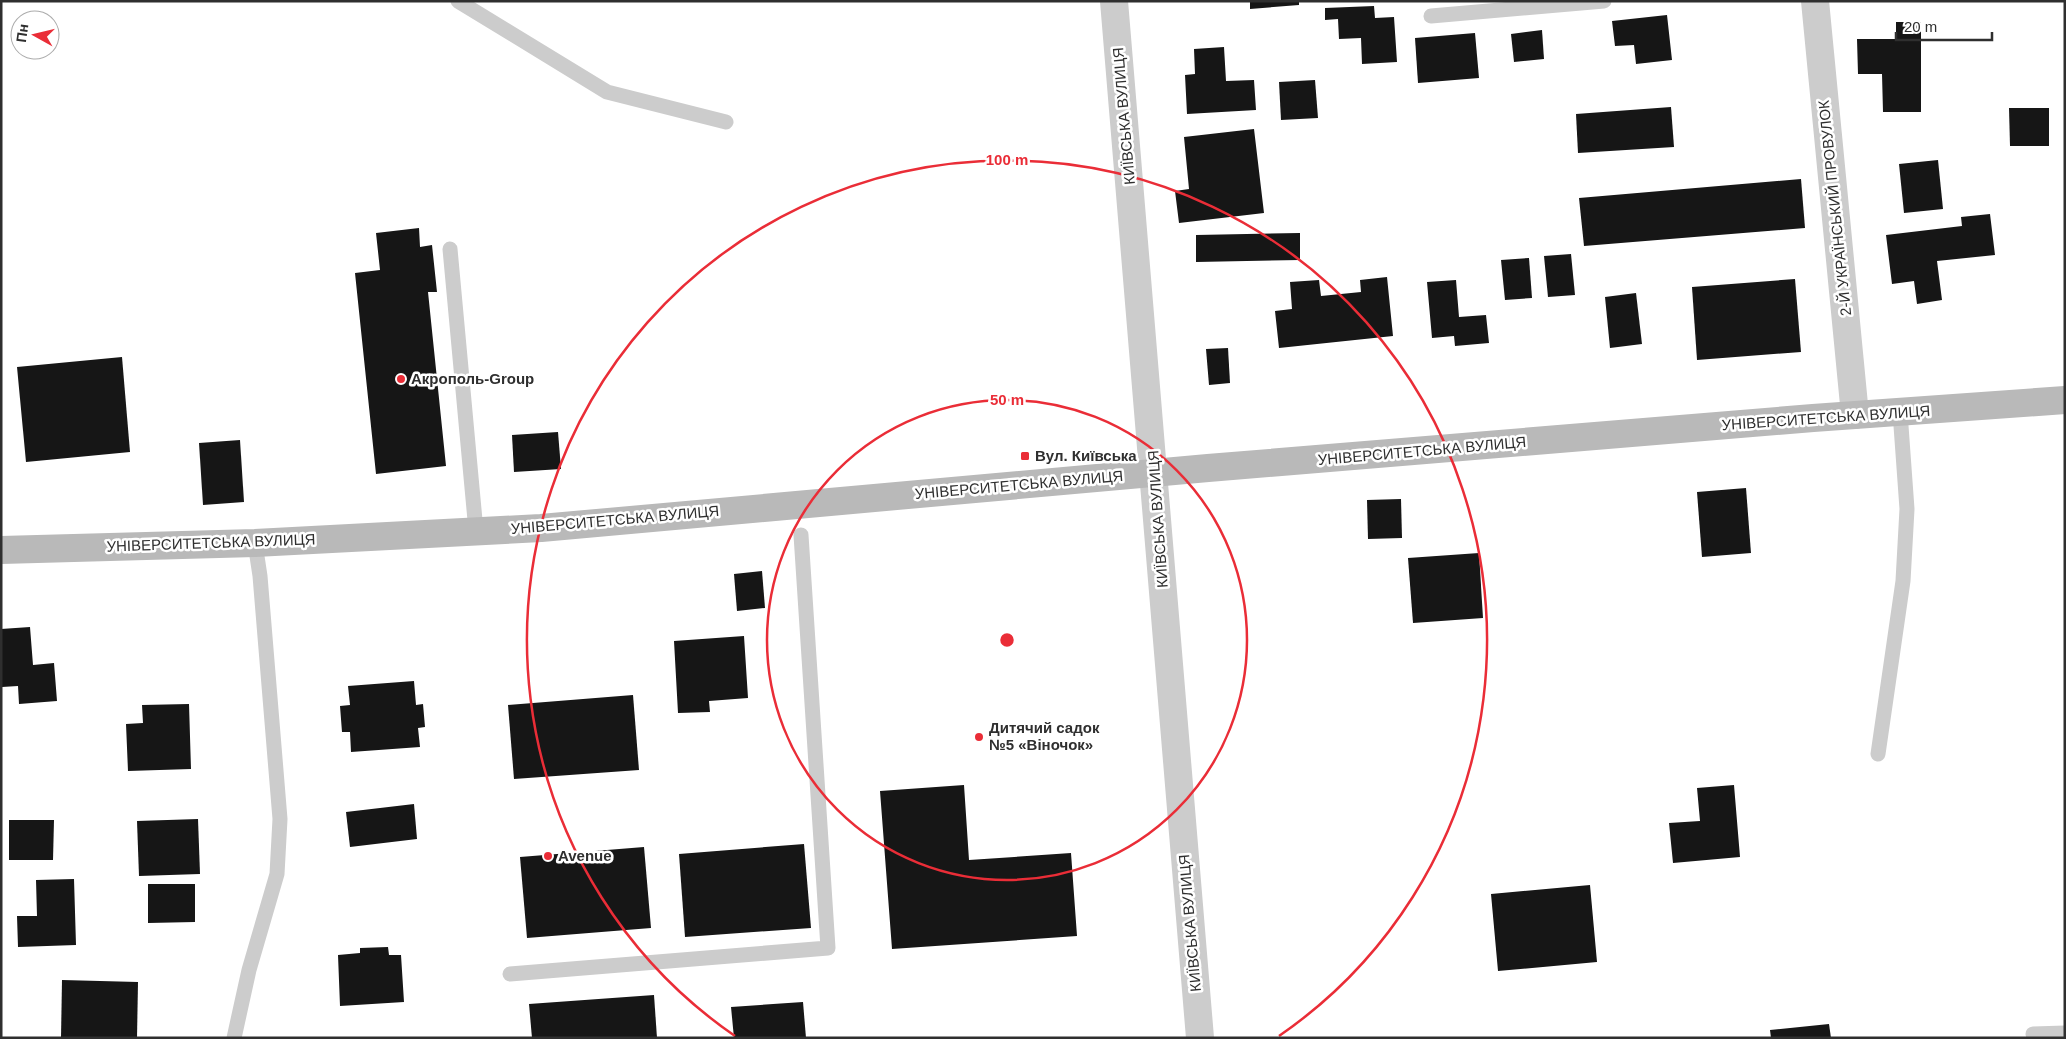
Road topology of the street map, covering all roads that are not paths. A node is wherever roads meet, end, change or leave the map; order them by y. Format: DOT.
graph roads {
  1 [pos="458,1"];
  2 [pos="1114,1"];
  3 [pos="1604,1"];
  4 [pos="1816,1"];
  5 [pos="1430,16"];
  6 [pos="726,122"];
  7 [pos="450,249"];
  8 [pos="2065,400"];
  9 [pos="1900,412"];
  10 [pos="1855,415"];
  11 [pos="1154,473"];
  12 [pos="476,531"];
  13 [pos="801,535"];
  14 [pos="255,543"];
  15 [pos="1,550"];
  16 [pos="1878,754"];
  17 [pos="510,974"];
  18 [pos="2065,1032"];
  19 [pos="2033,1034"];
  20 [pos="234,1038"];
  21 [pos="1200,1038"];
  1 -- 6 [label="lane"];
  2 -- 11 [label="street, КИЇВСЬКА ВУЛИЦЯ"];
  3 -- 5 [label="lane"];
  4 -- 10 [label="street, 2-Й УКРАЇНСЬКИЙ ПРОВУЛОК"];
  7 -- 12 [label="lane"];
  8 -- 9 [label="main road, УНІВЕРСИТЕТСЬКА ВУЛИЦЯ"];
  9 -- 10 [label="main road, УНІВЕРСИТЕТСЬКА ВУЛИЦЯ"];
  9 -- 16 [label="lane"];
  10 -- 11 [label="main road, УНІВЕРСИТЕТСЬКА ВУЛИЦЯ"];
  11 -- 12 [label="main road, УНІВЕРСИТЕТСЬКА ВУЛИЦЯ"];
  11 -- 21 [label="street, КИЇВСЬКА ВУЛИЦЯ"];
  12 -- 14 [label="main road, УНІВЕРСИТЕТСЬКА ВУЛИЦЯ"];
  13 -- 17 [label="lane"];
  14 -- 15 [label="main road, УНІВЕРСИТЕТСЬКА ВУЛИЦЯ"];
  14 -- 20 [label="lane"];
  18 -- 19 [label="lane"];
}
